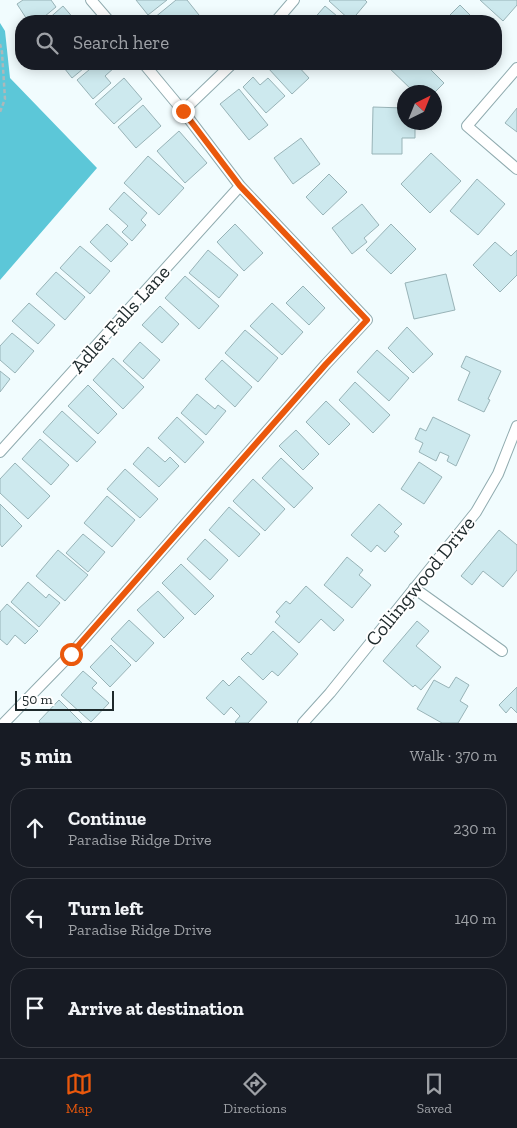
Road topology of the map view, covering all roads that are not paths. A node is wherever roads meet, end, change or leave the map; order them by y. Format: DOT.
graph roads {
  1 [pos="91,0"];
  2 [pos="294,0"];
  3 [pos="104,15"];
  4 [pos="281,15"];
  5 [pos="517,68"];
  6 [pos="149,70"];
  7 [pos="226,70"];
  8 [pos="183,111"];
  9 [pos="517,169"];
  10 [pos="240,186"];
  11 [pos="517,426"];
  12 [pos="0,452"];
  13 [pos="414,588"];
  14 [pos="502,651"];
  15 [pos="4,723"];
  16 [pos="303,723"];
  1 -- 3 [label="street"];
  2 -- 4 [label="street"];
  5 -- 9 [label="street"];
  6 -- 8 [label="street"];
  7 -- 8 [label="street"];
  8 -- 10 [label="street"];
  10 -- 12 [label="street, Adler Falls Lane"];
  10 -- 15 [label="street"];
  11 -- 13 [label="street, Collingwood Drive"];
  13 -- 14 [label="street"];
  13 -- 16 [label="street, Collingwood Drive"];
}
